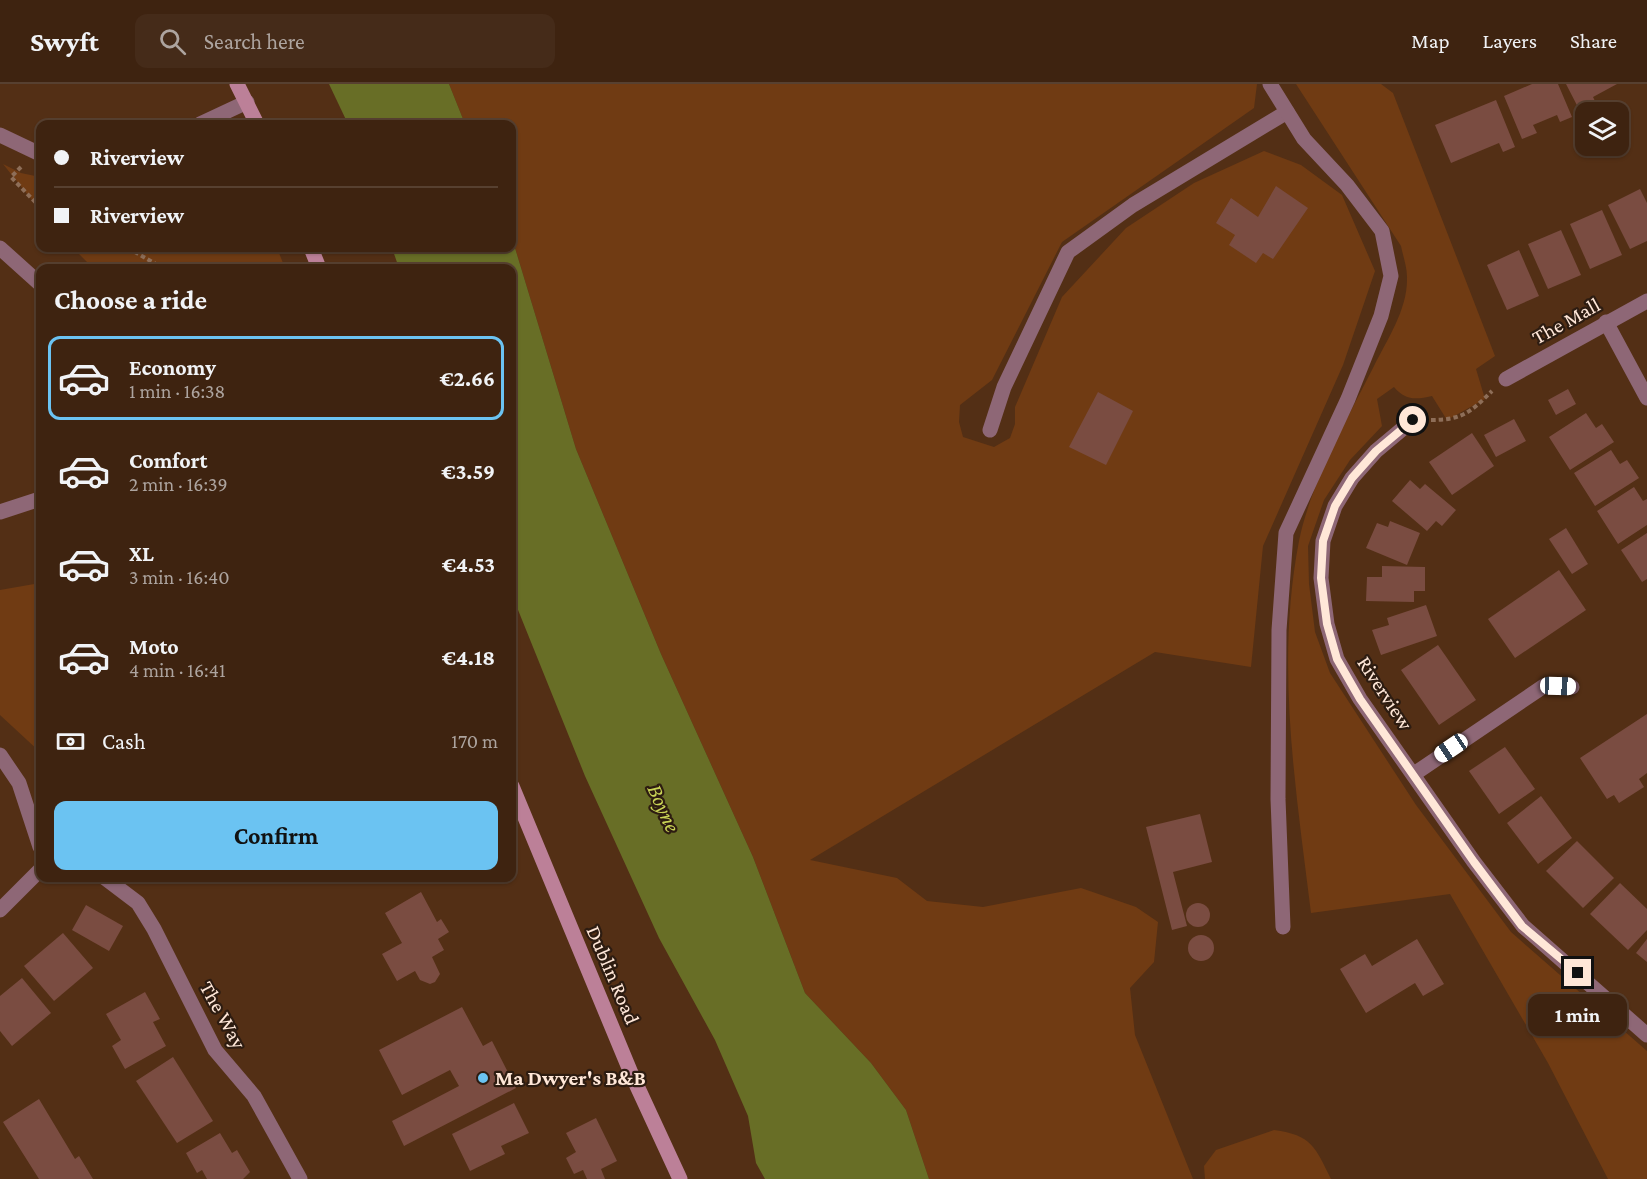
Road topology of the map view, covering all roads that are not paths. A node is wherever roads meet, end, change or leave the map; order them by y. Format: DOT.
graph roads {
  1 [pos="237,84"];
  2 [pos="1270,84"];
  3 [pos="247,102"];
  4 [pos="1287,112"];
  5 [pos="209,120"];
  6 [pos="255,120"];
  7 [pos="0,135"];
  8 [pos="36,153"];
  9 [pos="0,248"];
  10 [pos="36,280"];
  11 [pos="1647,301"];
  12 [pos="1606,322"];
  13 [pos="1506,379"];
  14 [pos="1647,398"];
  15 [pos="1413,420"];
  16 [pos="990,430"];
  17 [pos="36,500"];
  18 [pos="0,512"];
  19 [pos="1572,687"];
  20 [pos="0,755"];
  21 [pos="1414,774"];
  22 [pos="516,796"];
  23 [pos="36,834"];
  24 [pos="36,874"];
  25 [pos="110,882"];
  26 [pos="0,910"];
  27 [pos="1282,927"];
  28 [pos="1647,1035"];
  29 [pos="300,1179"];
  30 [pos="680,1179"];
  1 -- 3 [label="main road"];
  2 -- 4 [label="street"];
  3 -- 5 [label="street"];
  3 -- 6 [label="main road"];
  4 -- 16 [label="street"];
  4 -- 27 [label="street"];
  7 -- 8 [label="street"];
  9 -- 10 [label="street"];
  11 -- 12 [label="street, The Mall"];
  12 -- 13 [label="street, The Mall"];
  12 -- 14 [label="street"];
  15 -- 21 [label="street, Riverview"];
  17 -- 18 [label="street"];
  19 -- 21 [label="street"];
  20 -- 23 [label="street"];
  21 -- 28 [label="street, Riverview"];
  22 -- 30 [label="main road, Dublin Road"];
  24 -- 26 [label="street"];
  25 -- 29 [label="street, The Way"];
}
